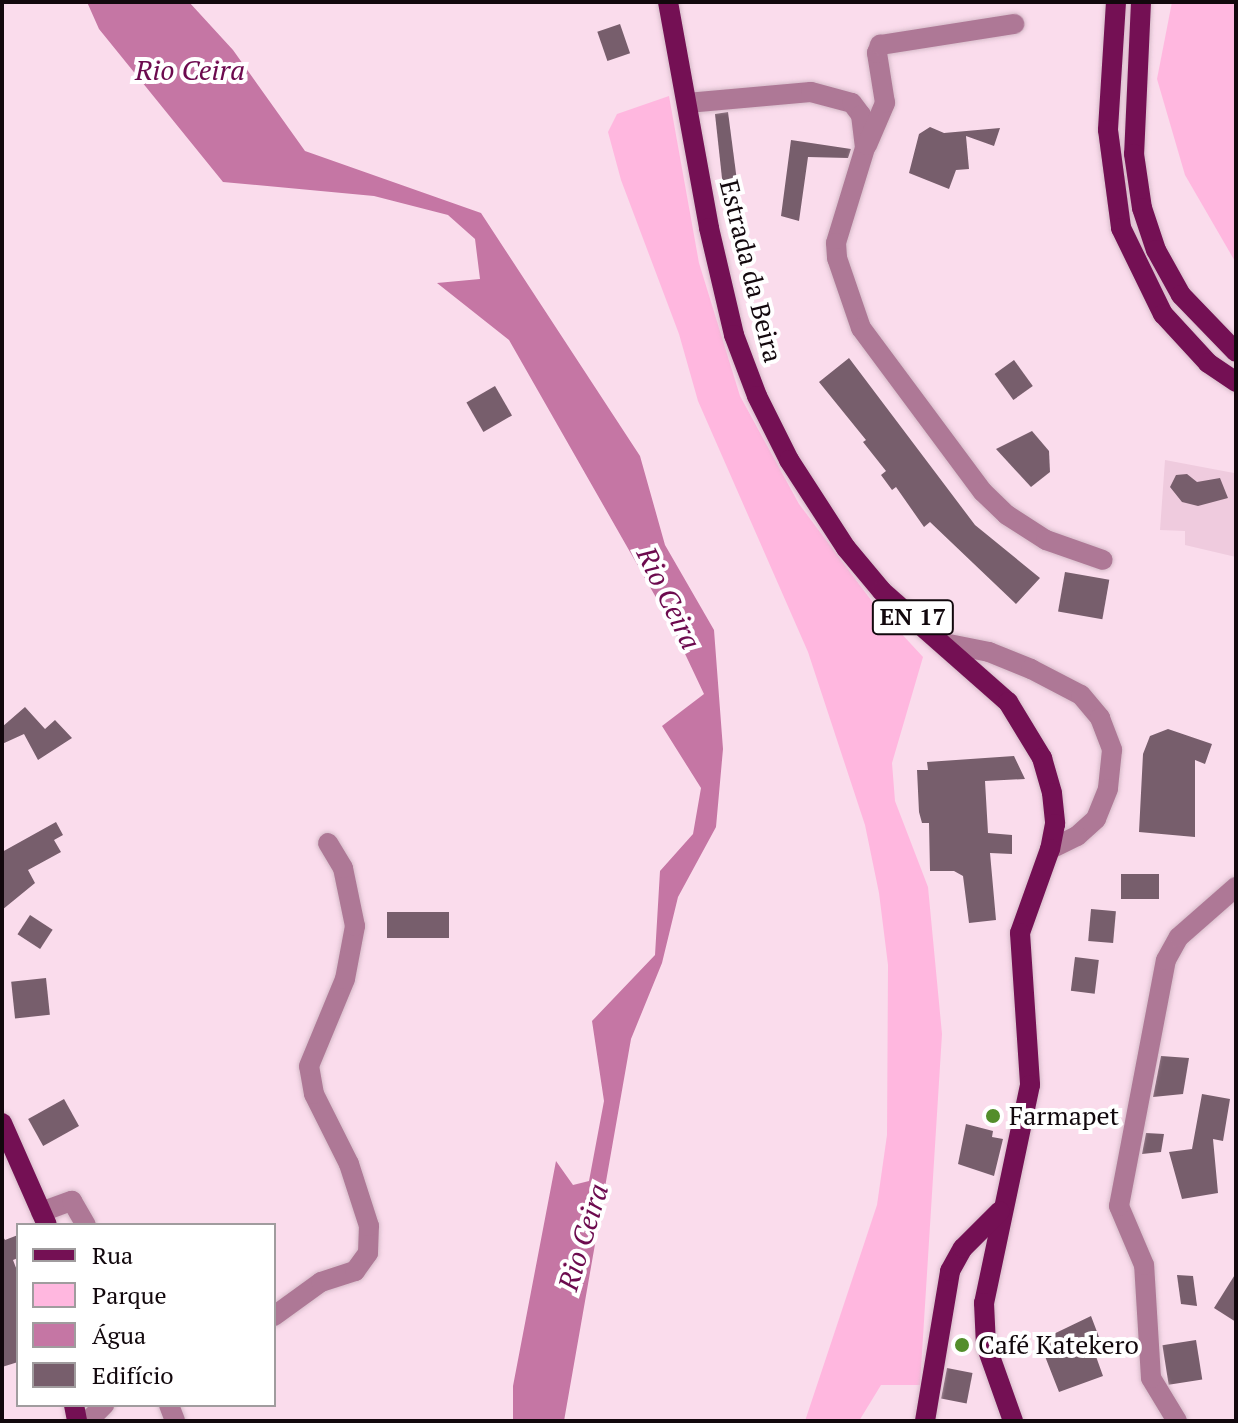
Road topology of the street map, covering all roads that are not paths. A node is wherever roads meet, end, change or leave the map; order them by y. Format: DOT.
graph roads {
  1 [pos="661,2"];
  2 [pos="1116,2"];
  3 [pos="1141,2"];
  4 [pos="669,12"];
  5 [pos="1014,24"];
  6 [pos="687,103"];
  7 [pos="865,148"];
  8 [pos="1236,352"];
  9 [pos="1236,382"];
  10 [pos="1103,560"];
  11 [pos="944,643"];
  12 [pos="328,843"];
  13 [pos="1050,849"];
  14 [pos="1236,887"];
  15 [pos="2,1123"];
  16 [pos="7,1143"];
  17 [pos="1000,1211"];
  18 [pos="44,1218"];
  19 [pos="85,1223"];
  20 [pos="963,1248"];
  21 [pos="990,1278"];
  22 [pos="276,1315"];
  23 [pos="925,1421"];
  24 [pos="1013,1421"];
  25 [pos="1177,1421"];
  1 -- 4 [label="main road, Estrada da Beira / EN 17"];
  2 -- 9 [label="main road"];
  3 -- 8 [label="main road"];
  4 -- 6 [label="main road, Estrada da Beira / EN 17"];
  5 -- 7 [label="street"];
  6 -- 7 [label="street"];
  6 -- 11 [label="main road, Estrada da Beira / EN 17"];
  7 -- 10 [label="street"];
  11 -- 13 [label="main road, Estrada da Beira / EN 17"];
  11 -- 13 [label="street"];
  12 -- 22 [label="street"];
  13 -- 17 [label="main road, Estrada da Beira / EN 17"];
  14 -- 25 [label="street"];
  15 -- 16 [label="main road"];
  16 -- 18 [label="main road"];
  17 -- 20 [label="main road"];
  17 -- 21 [label="main road, Estrada da Beira / EN 17"];
  18 -- 19 [label="street"];
  20 -- 21 [label="main road"];
  20 -- 23 [label="main road"];
  21 -- 24 [label="main road, Estrada da Beira / EN 17"];
}
